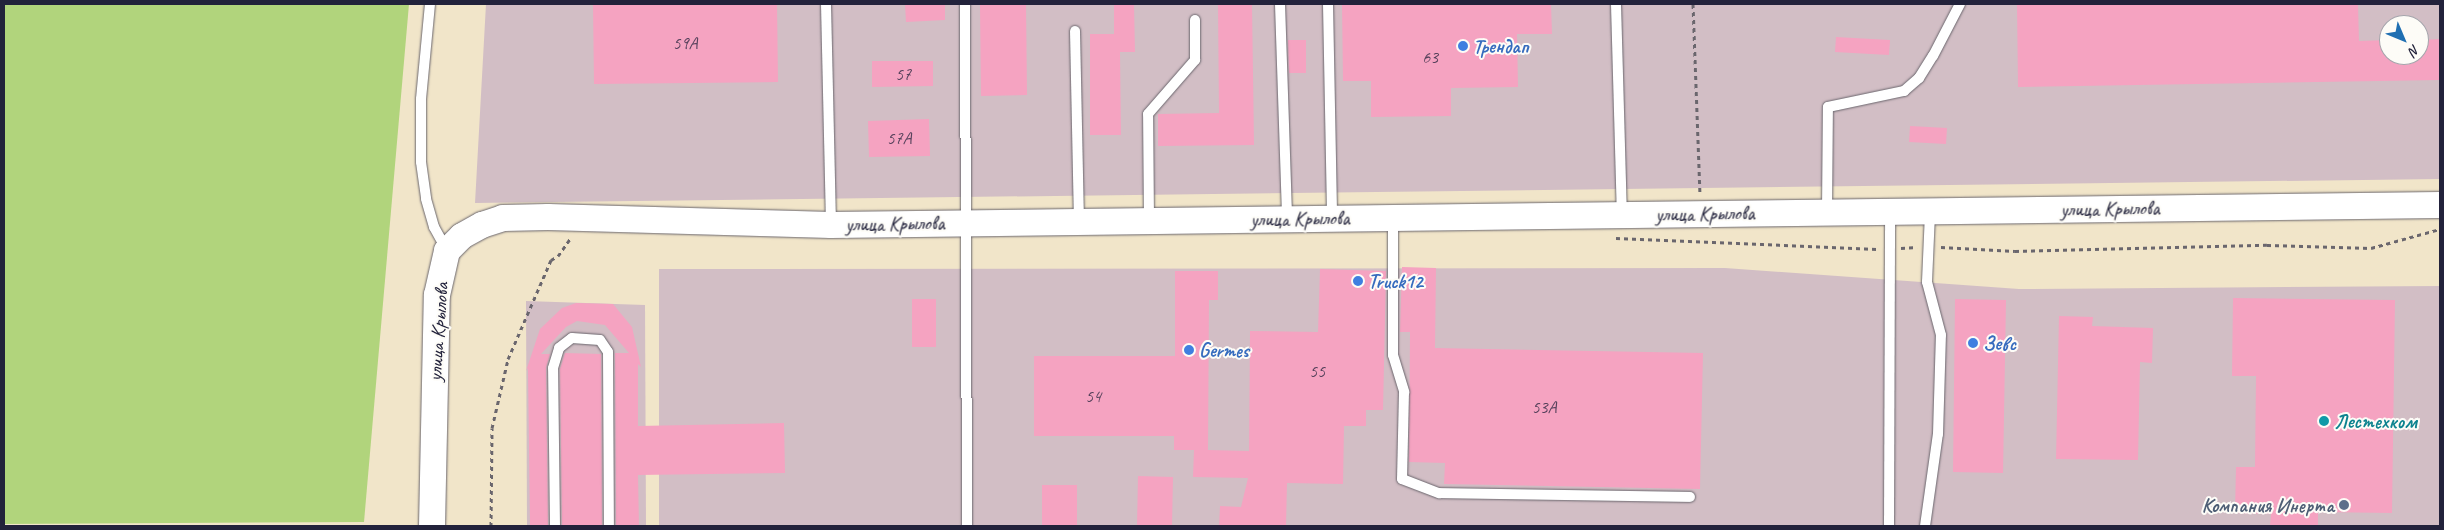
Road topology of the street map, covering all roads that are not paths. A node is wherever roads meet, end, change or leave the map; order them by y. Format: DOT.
graph roads {
  1 [pos="430,4"];
  2 [pos="826,4"];
  3 [pos="965,4"];
  4 [pos="1280,4"];
  5 [pos="1328,4"];
  6 [pos="1616,4"];
  7 [pos="1960,4"];
  8 [pos="1195,20"];
  9 [pos="1075,31"];
  10 [pos="2440,205"];
  11 [pos="1930,211"];
  12 [pos="1827,212"];
  13 [pos="1890,212"];
  14 [pos="1622,215"];
  15 [pos="1332,218"];
  16 [pos="1393,218"];
  17 [pos="1287,219"];
  18 [pos="1149,220"];
  19 [pos="1079,221"];
  20 [pos="967,223"];
  21 [pos="831,225"];
  22 [pos="447,251"];
  23 [pos="1690,498"];
  24 [pos="432,526"];
  25 [pos="555,526"];
  26 [pos="609,526"];
  27 [pos="967,526"];
  28 [pos="1889,526"];
  29 [pos="1925,526"];
  1 -- 22 [label="lane"];
  2 -- 21 [label="lane"];
  3 -- 20 [label="lane"];
  4 -- 17 [label="lane"];
  5 -- 15 [label="lane"];
  6 -- 14 [label="lane"];
  7 -- 12 [label="lane"];
  8 -- 18 [label="lane"];
  9 -- 19 [label="lane"];
  10 -- 11 [label="street, улица Крылова"];
  11 -- 13 [label="street, улица Крылова"];
  11 -- 29 [label="lane"];
  12 -- 13 [label="street, улица Крылова"];
  12 -- 14 [label="street, улица Крылова"];
  13 -- 28 [label="lane"];
  14 -- 16 [label="street, улица Крылова"];
  15 -- 16 [label="street, улица Крылова"];
  15 -- 17 [label="street, улица Крылова"];
  16 -- 23 [label="lane"];
  17 -- 18 [label="street, улица Крылова"];
  18 -- 19 [label="street, улица Крылова"];
  19 -- 20 [label="street, улица Крылова"];
  20 -- 21 [label="street, улица Крылова"];
  20 -- 27 [label="lane"];
  21 -- 22 [label="street, улица Крылова"];
  22 -- 24 [label="street, улица Крылова"];
  25 -- 26 [label="lane"];
}
